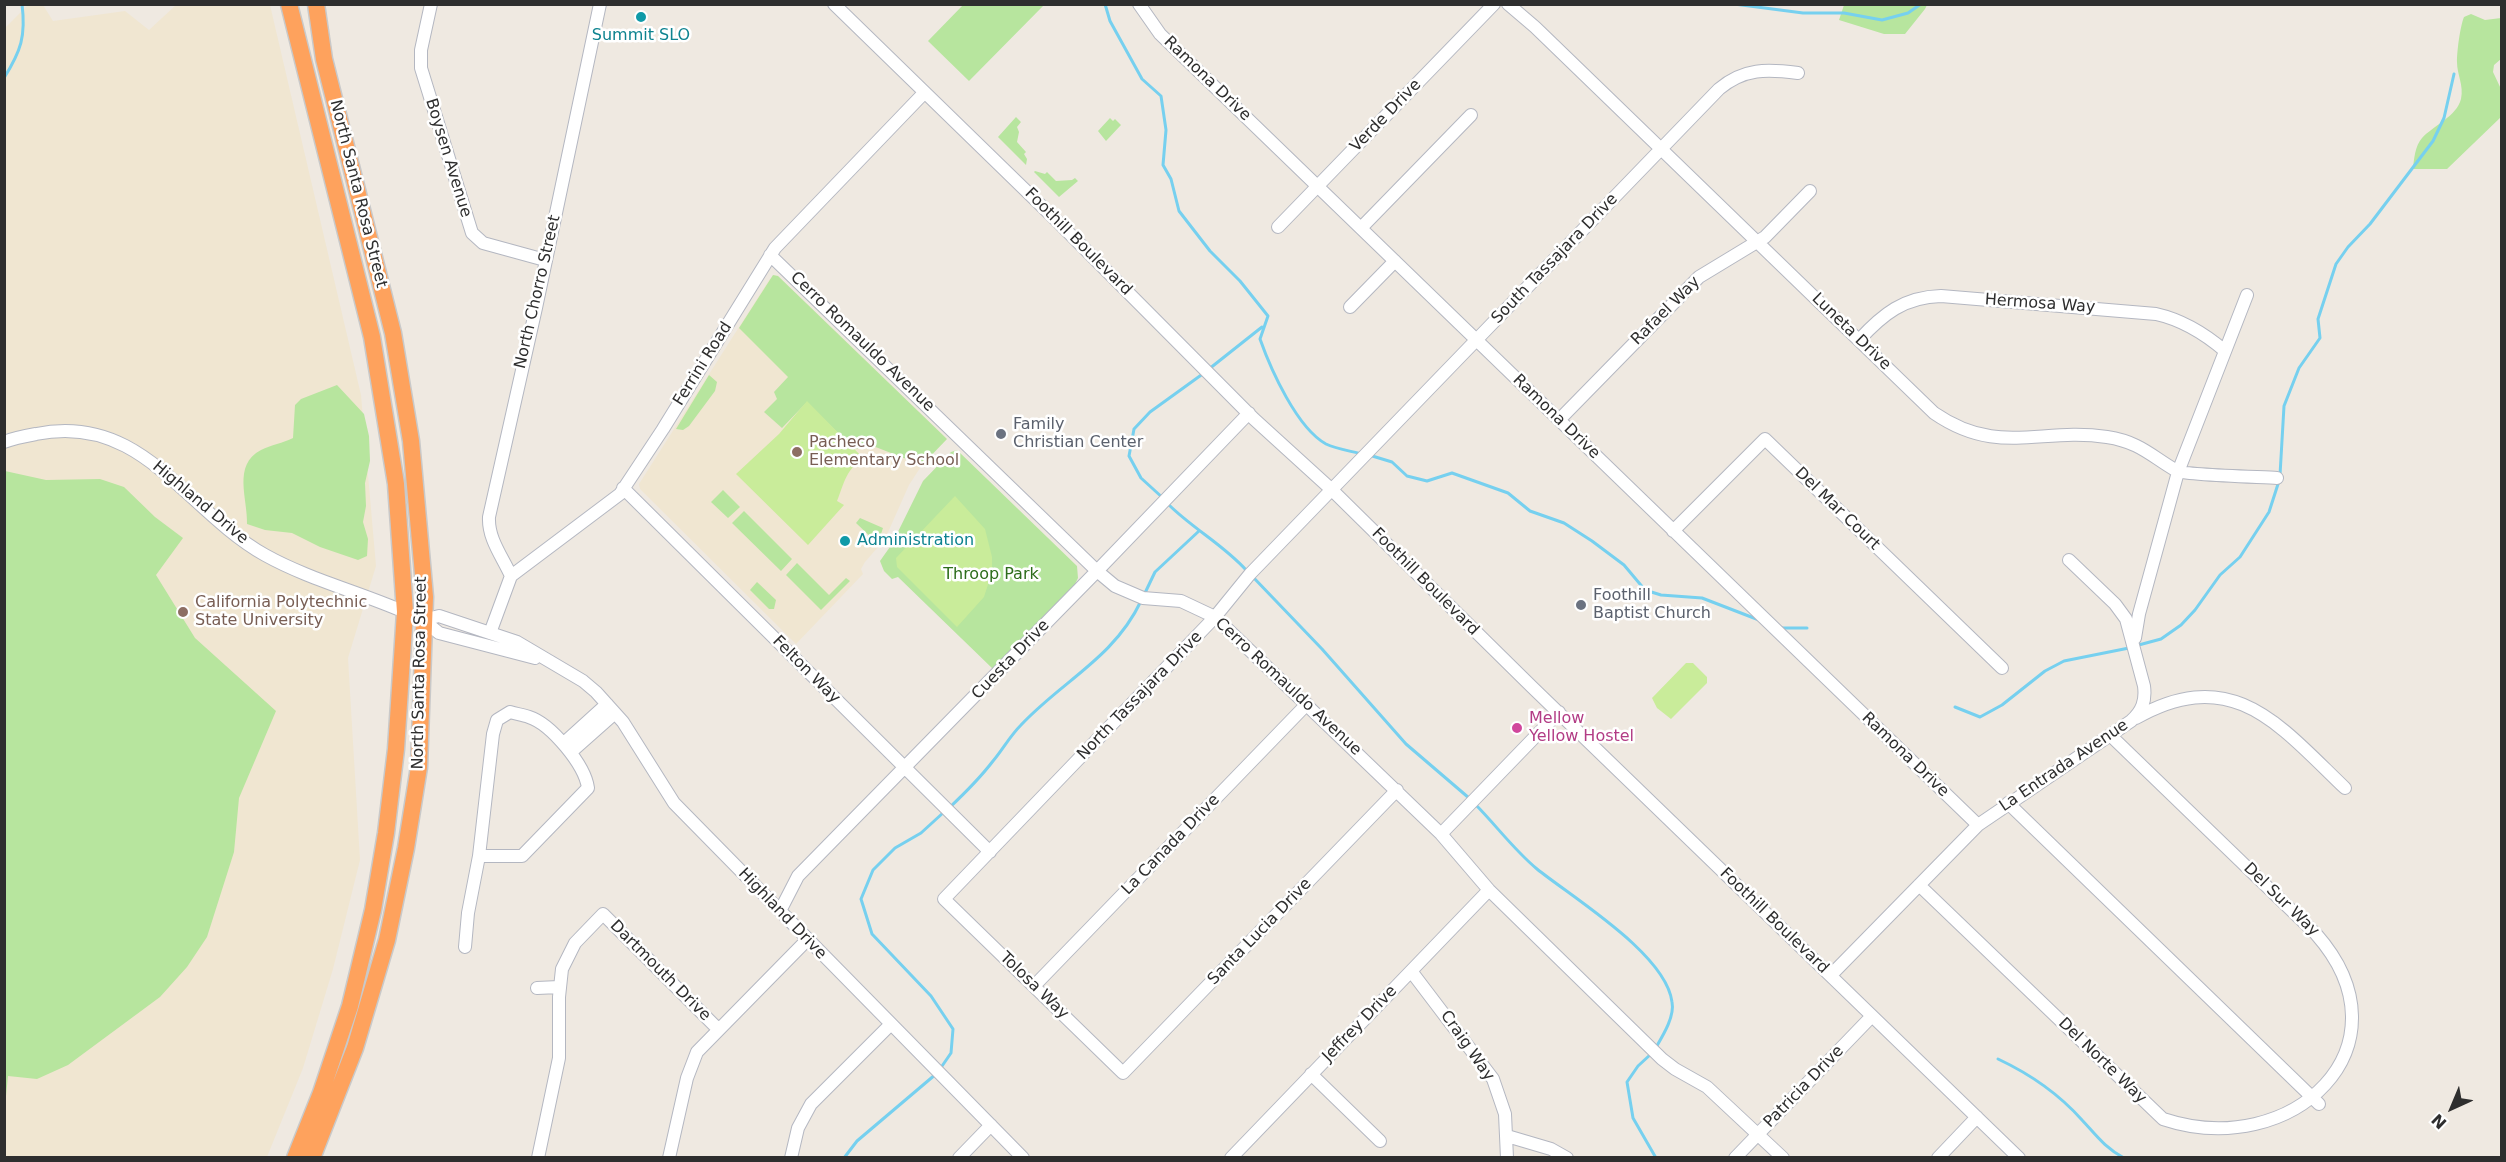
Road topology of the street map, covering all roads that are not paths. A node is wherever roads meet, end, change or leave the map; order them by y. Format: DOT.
graph roads {
  1 [pos="289,4"];
  2 [pos="316,4"];
  3 [pos="430,4"];
  4 [pos="600,4"];
  5 [pos="834,4"];
  6 [pos="1139,4"];
  7 [pos="1494,4"];
  8 [pos="1508,4"];
  9 [pos="1798,73"];
  10 [pos="924,93"];
  11 [pos="1471,116"];
  12 [pos="1661,149"];
  13 [pos="1317,186"];
  14 [pos="1810,191"];
  15 [pos="1278,227"];
  16 [pos="1361,228"];
  17 [pos="1758,243"];
  18 [pos="770,255"];
  19 [pos="545,260"];
  20 [pos="1395,261"];
  21 [pos="2247,295"];
  22 [pos="1350,307"];
  23 [pos="1476,340"];
  24 [pos="1859,340"];
  25 [pos="2225,351"];
  26 [pos="1249,413"];
  27 [pos="1559,420"];
  28 [pos="4,442"];
  29 [pos="2178,472"];
  30 [pos="2277,478"];
  31 [pos="623,488"];
  32 [pos="1332,490"];
  33 [pos="1673,531"];
  34 [pos="2069,560"];
  35 [pos="1097,572"];
  36 [pos="511,576"];
  37 [pos="405,612"];
  38 [pos="1215,617"];
  39 [pos="423,620"];
  40 [pos="490,633"];
  41 [pos="2134,646"];
  42 [pos="554,663"];
  43 [pos="2002,668"];
  44 [pos="1307,704"];
  45 [pos="611,708"];
  46 [pos="1559,712"];
  47 [pos="2131,721"];
  48 [pos="2110,735"];
  49 [pos="567,748"];
  50 [pos="904,767"];
  51 [pos="2345,788"];
  52 [pos="1397,790"];
  53 [pos="2008,803"];
  54 [pos="1978,825"];
  55 [pos="1441,834"];
  56 [pos="990,852"];
  57 [pos="479,856"];
  58 [pos="1919,885"];
  59 [pos="1489,890"];
  60 [pos="944,899"];
  61 [pos="780,911"];
  62 [pos="807,940"];
  63 [pos="465,947"];
  64 [pos="1411,971"];
  65 [pos="1831,975"];
  66 [pos="1034,986"];
  67 [pos="559,987"];
  68 [pos="537,988"];
  69 [pos="1872,1016"];
  70 [pos="891,1024"];
  71 [pos="718,1029"];
  72 [pos="1124,1073"];
  73 [pos="1311,1074"];
  74 [pos="2319,1104"];
  75 [pos="1977,1117"];
  76 [pos="2297,1122"];
  77 [pos="991,1125"];
  78 [pos="1758,1133"];
  79 [pos="1507,1136"];
  80 [pos="2225,1140"];
  81 [pos="1380,1141"];
  82 [pos="295,1158"];
  83 [pos="312,1158"];
  84 [pos="538,1158"];
  85 [pos="669,1158"];
  86 [pos="791,1158"];
  87 [pos="959,1158"];
  88 [pos="1023,1158"];
  89 [pos="1230,1158"];
  90 [pos="1507,1158"];
  91 [pos="1568,1158"];
  92 [pos="1735,1158"];
  93 [pos="1783,1158"];
  94 [pos="1938,1158"];
  95 [pos="2019,1158"];
  1 -- 37 [label="highway, North Santa Rosa Street"];
  2 -- 39 [label="highway, North Santa Rosa Street"];
  3 -- 19 [label="street, Boysen Avenue"];
  4 -- 19 [label="street, North Chorro Street"];
  5 -- 10 [label="street, Foothill Boulevard"];
  6 -- 13 [label="street, Ramona Drive"];
  7 -- 13 [label="street, Verde Drive"];
  8 -- 12 [label="street, Luneta Drive"];
  9 -- 12 [label="street, South Tassajara Drive"];
  10 -- 18 [label="street, Ferrini Road"];
  10 -- 26 [label="street, Foothill Boulevard"];
  11 -- 16 [label="street"];
  12 -- 17 [label="street, Luneta Drive"];
  12 -- 23 [label="street, South Tassajara Drive"];
  13 -- 15 [label="street, Verde Drive"];
  13 -- 16 [label="street, Ramona Drive"];
  14 -- 17 [label="street, Rafael Way"];
  16 -- 20 [label="street, Ramona Drive"];
  17 -- 24 [label="street, Luneta Drive"];
  17 -- 27 [label="street, Rafael Way"];
  18 -- 31 [label="street, Ferrini Road"];
  18 -- 35 [label="street, Cerro Romauldo Avenue"];
  19 -- 36 [label="street, North Chorro Street"];
  20 -- 22 [label="street"];
  20 -- 23 [label="street, Ramona Drive"];
  21 -- 25 [label="street, La Entrada Avenue"];
  23 -- 27 [label="street, Ramona Drive"];
  23 -- 32 [label="street, South Tassajara Drive"];
  24 -- 25 [label="street, Hermosa Way"];
  24 -- 29 [label="street, Luneta Drive"];
  25 -- 29 [label="street, La Entrada Avenue"];
  26 -- 32 [label="street, Foothill Boulevard"];
  26 -- 35 [label="street, Cuesta Drive"];
  27 -- 33 [label="street, Ramona Drive"];
  28 -- 37 [label="street, Highland Drive"];
  29 -- 30 [label="street"];
  29 -- 41 [label="street, La Entrada Avenue"];
  31 -- 36 [label="street, Ferrini Road"];
  31 -- 50 [label="street, Felton Way"];
  32 -- 38 [label="street, North Tassajara Drive"];
  32 -- 46 [label="street, Foothill Boulevard"];
  33 -- 43 [label="street, Del Mar Court"];
  33 -- 54 [label="street, Ramona Drive"];
  34 -- 41 [label="street"];
  35 -- 38 [label="street, Cerro Romauldo Avenue"];
  35 -- 50 [label="street, Cuesta Drive"];
  36 -- 40 [label="street"];
  37 -- 39 [label="street, Highland Drive"];
  37 -- 82 [label="highway, North Santa Rosa Street"];
  38 -- 44 [label="street, Cerro Romauldo Avenue"];
  38 -- 56 [label="street, North Tassajara Drive"];
  39 -- 40 [label="street, Highland Drive"];
  39 -- 42 [label="street, Highland Drive"];
  39 -- 83 [label="highway, North Santa Rosa Street"];
  40 -- 42 [label="street, Highland Drive"];
  41 -- 47 [label="street, La Entrada Avenue"];
  42 -- 45 [label="street, Highland Drive"];
  44 -- 52 [label="street, Cerro Romauldo Avenue"];
  44 -- 66 [label="street, La Canada Drive"];
  45 -- 49 [label="street"];
  45 -- 61 [label="street, Highland Drive"];
  46 -- 55 [label="street"];
  46 -- 65 [label="street, Foothill Boulevard"];
  47 -- 48 [label="street, La Entrada Avenue"];
  47 -- 51 [label="street"];
  48 -- 53 [label="street, La Entrada Avenue"];
  48 -- 74 [label="street, Del Sur Way"];
  49 -- 57 [label="street"];
  49 -- 57 [label="street"];
  50 -- 56 [label="street, Felton Way"];
  50 -- 61 [label="street, Cuesta Drive"];
  52 -- 55 [label="street, Cerro Romauldo Avenue"];
  52 -- 72 [label="street, Santa Lucia Drive"];
  53 -- 54 [label="street, La Entrada Avenue"];
  53 -- 74 [label="street"];
  54 -- 58 [label="street, La Entrada Avenue"];
  55 -- 59 [label="street, Cerro Romauldo Avenue"];
  56 -- 60 [label="street, North Tassajara Drive"];
  57 -- 63 [label="street"];
  58 -- 65 [label="street, La Entrada Avenue"];
  58 -- 80 [label="street, Del Norte Way"];
  59 -- 64 [label="street, Jeffrey Drive"];
  59 -- 78 [label="street, Cerro Romauldo Avenue"];
  60 -- 66 [label="street, Tolosa Way"];
  61 -- 62 [label="street, Highland Drive"];
  62 -- 70 [label="street, Highland Drive"];
  62 -- 71 [label="street"];
  64 -- 73 [label="street, Jeffrey Drive"];
  64 -- 79 [label="street, Craig Way"];
  65 -- 69 [label="street, Foothill Boulevard"];
  66 -- 72 [label="street, Tolosa Way"];
  67 -- 68 [label="street"];
  67 -- 71 [label="street, Dartmouth Drive"];
  67 -- 84 [label="street"];
  69 -- 75 [label="street, Foothill Boulevard"];
  69 -- 78 [label="street, Patricia Drive"];
  70 -- 77 [label="street, Highland Drive"];
  70 -- 86 [label="street"];
  71 -- 85 [label="street"];
  73 -- 81 [label="street"];
  73 -- 89 [label="street, Jeffrey Drive"];
  74 -- 76 [label="street"];
  75 -- 94 [label="street"];
  75 -- 95 [label="street, Foothill Boulevard"];
  77 -- 87 [label="street"];
  77 -- 88 [label="street, Highland Drive"];
  78 -- 92 [label="street, Patricia Drive"];
  78 -- 93 [label="street, Cerro Romauldo Avenue"];
  79 -- 90 [label="street, Craig Way"];
  79 -- 91 [label="street"];
}
